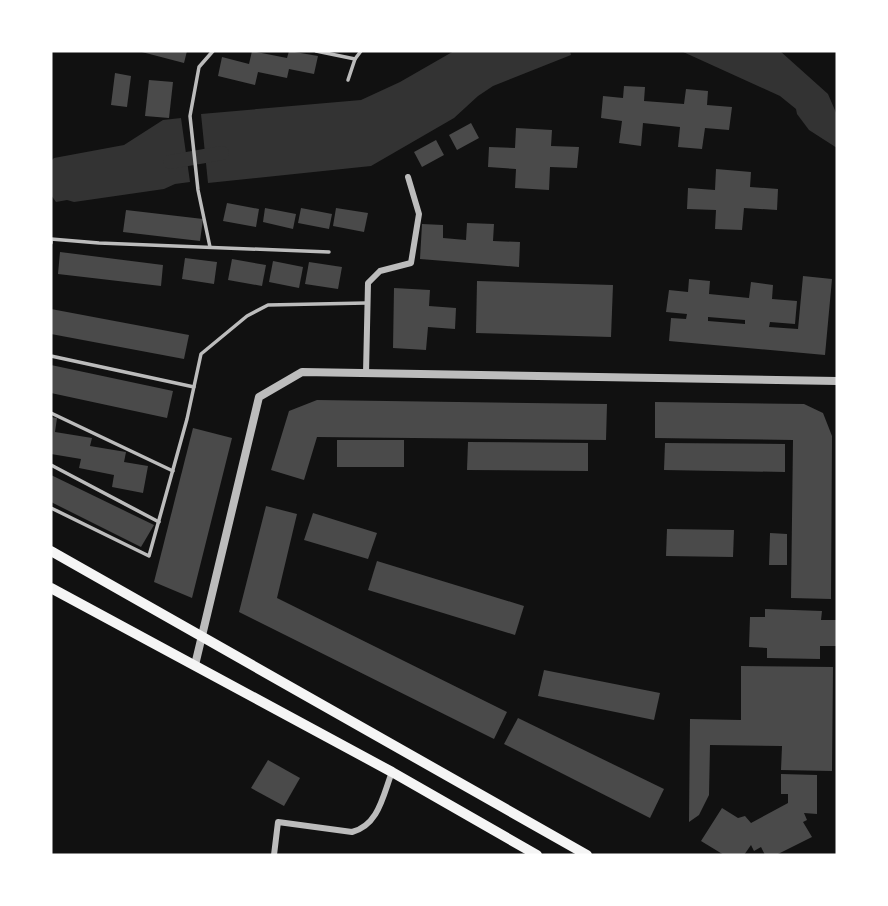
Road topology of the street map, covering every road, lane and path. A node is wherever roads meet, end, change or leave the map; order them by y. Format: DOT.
graph roads {
  1 [pos="213,51"];
  2 [pos="316,51"];
  3 [pos="361,51"];
  4 [pos="355,58"];
  5 [pos="348,80"];
  6 [pos="408,177"];
  7 [pos="51,243"];
  8 [pos="210,247"];
  9 [pos="329,252"];
  10 [pos="366,303"];
  11 [pos="51,355"];
  12 [pos="366,373"];
  13 [pos="837,381"];
  14 [pos="194,387"];
  15 [pos="51,413"];
  16 [pos="51,465"];
  17 [pos="173,471"];
  18 [pos="51,508"];
  19 [pos="159,522"];
  20 [pos="51,551"];
  21 [pos="51,587"];
  22 [pos="202,636"];
  23 [pos="195,665"];
  24 [pos="392,772"];
  25 [pos="274,855"];
  26 [pos="537,855"];
  27 [pos="587,855"];
  1 -- 8 [label="lane"];
  2 -- 4 [label="lane"];
  3 -- 4 [label="lane"];
  4 -- 5 [label="lane"];
  6 -- 10 [label="street"];
  7 -- 8 [label="lane"];
  8 -- 9 [label="lane"];
  10 -- 12 [label="street"];
  10 -- 14 [label="lane"];
  11 -- 14 [label="lane"];
  12 -- 13 [label="street"];
  12 -- 22 [label="street"];
  14 -- 17 [label="lane"];
  15 -- 17 [label="lane"];
  16 -- 19 [label="lane"];
  17 -- 19 [label="lane"];
  18 -- 19 [label="lane"];
  20 -- 22 [label="main road"];
  21 -- 23 [label="main road"];
  22 -- 23 [label="street"];
  22 -- 27 [label="main road"];
  23 -- 24 [label="main road"];
  24 -- 25 [label="street"];
  24 -- 26 [label="main road"];
}
